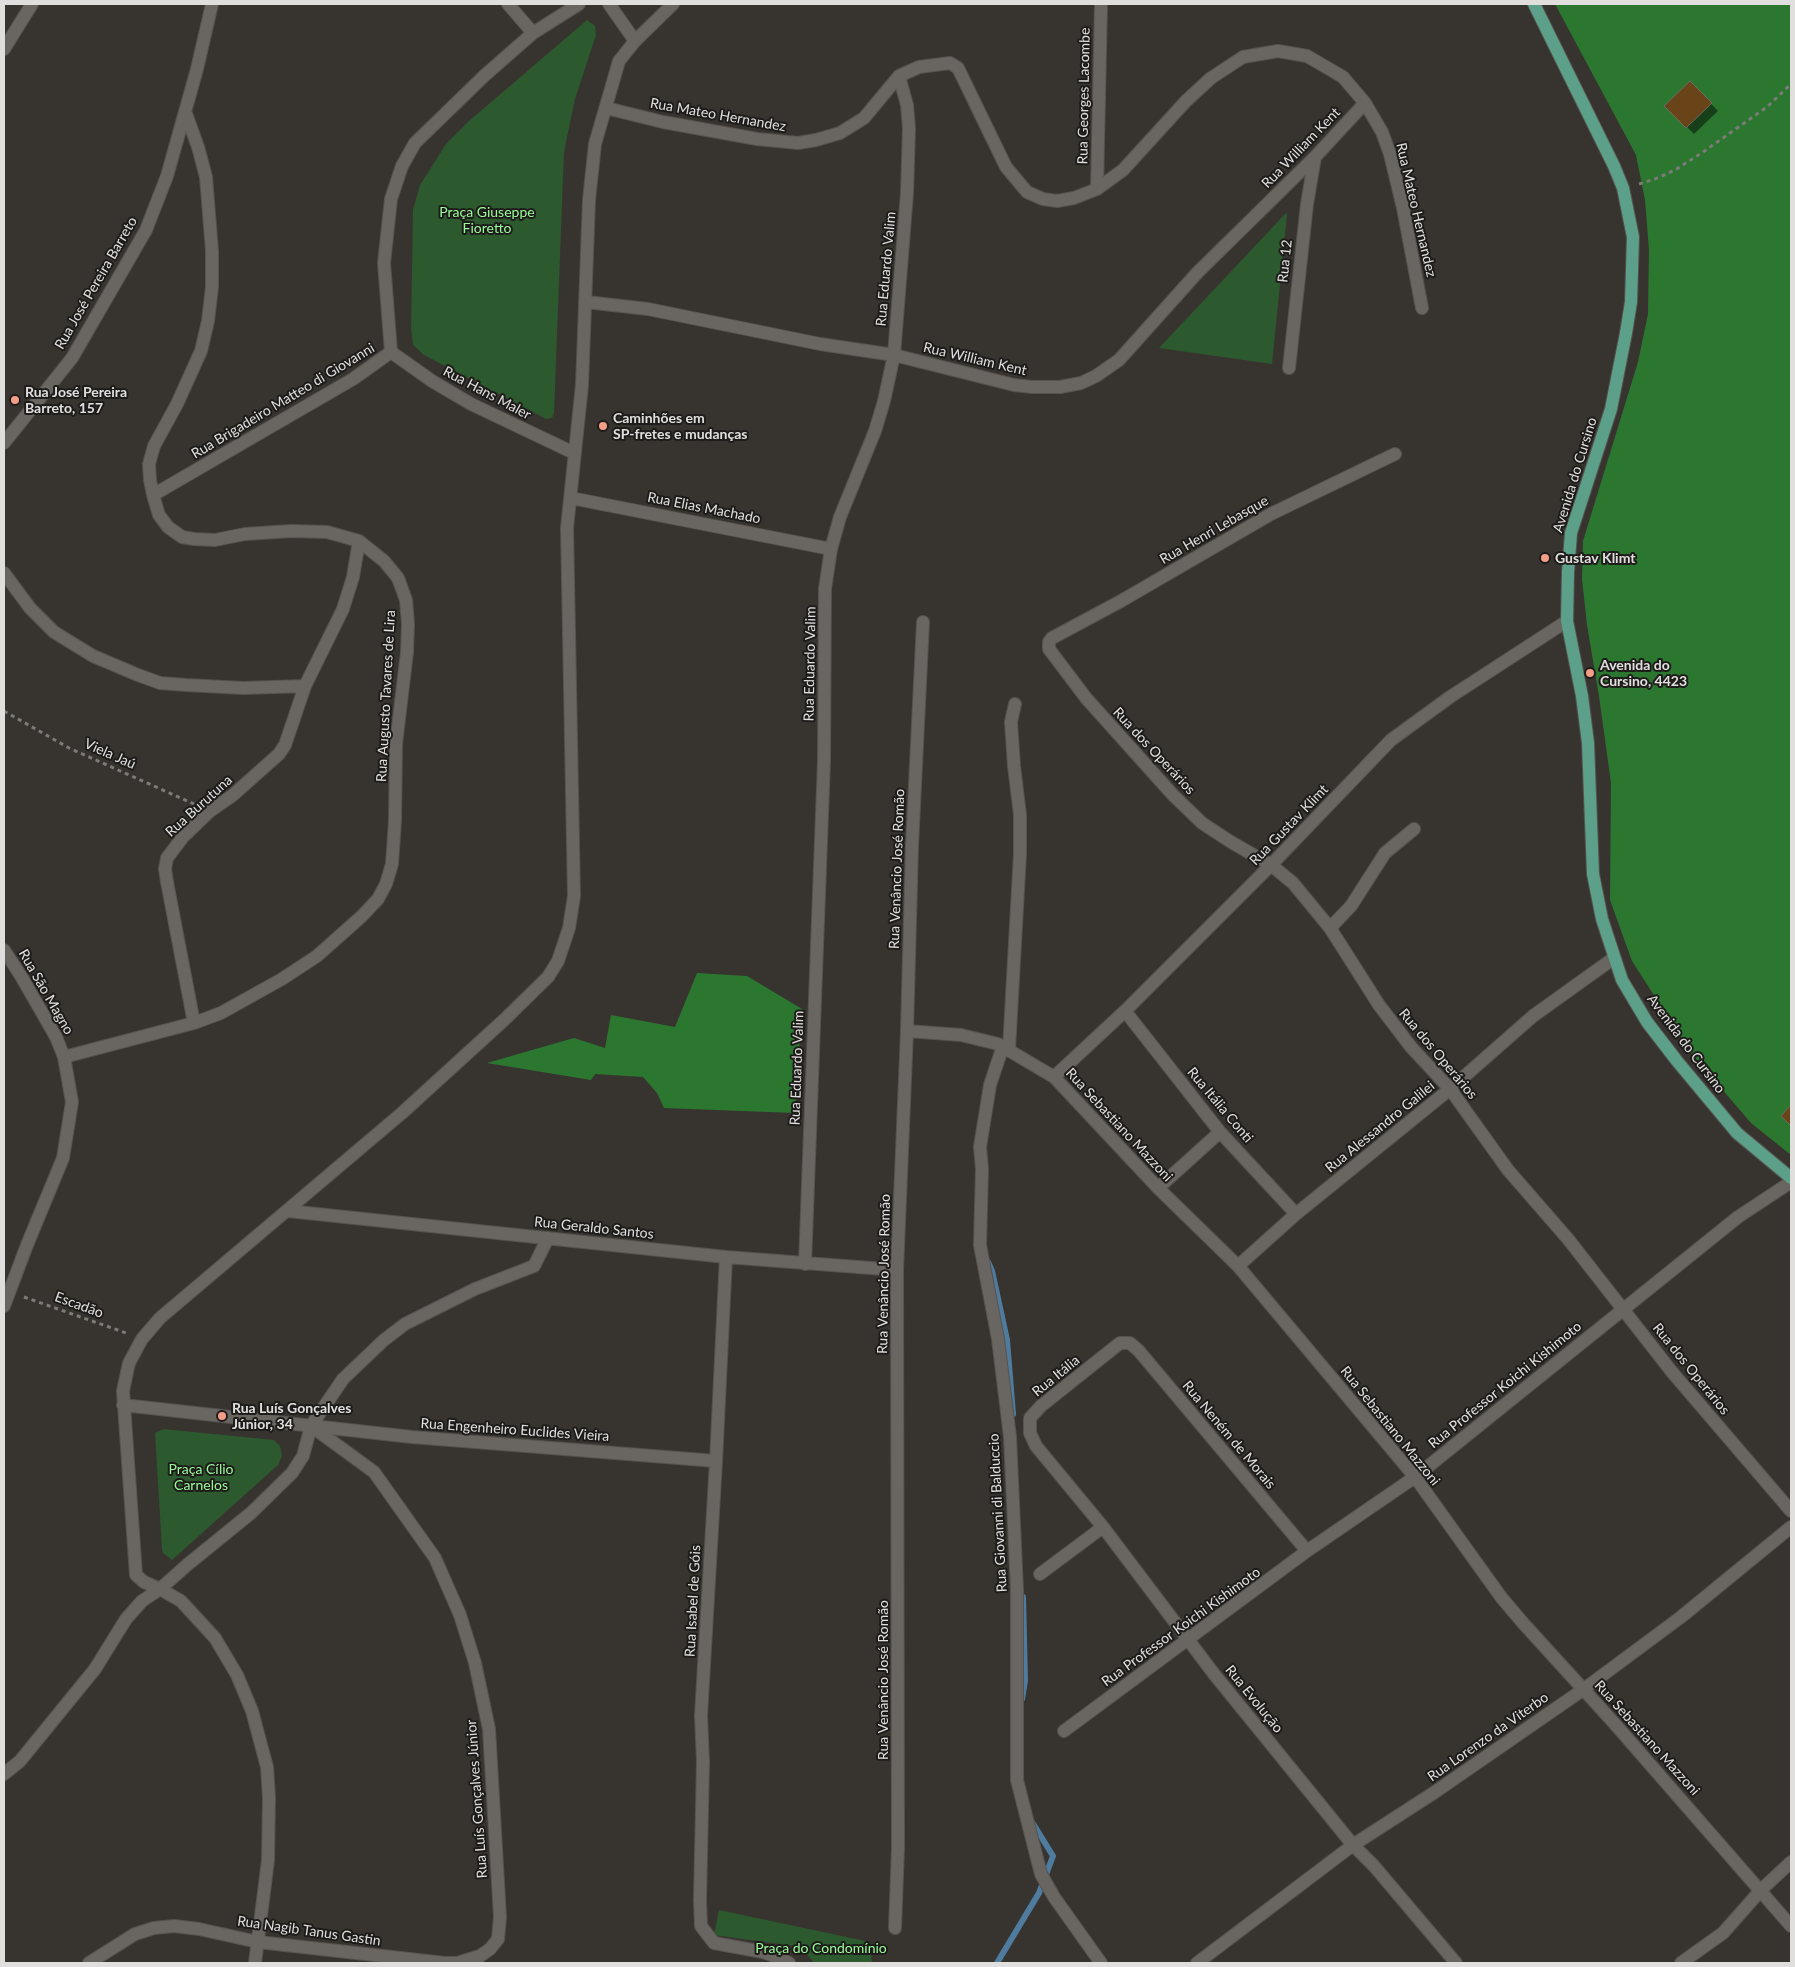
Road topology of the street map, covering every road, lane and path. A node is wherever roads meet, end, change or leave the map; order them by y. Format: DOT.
graph roads {
  1 [pos="32,4"];
  2 [pos="212,4"];
  3 [pos="508,4"];
  4 [pos="579,4"];
  5 [pos="609,4"];
  6 [pos="673,4"];
  7 [pos="1101,4"];
  8 [pos="1534,4"];
  9 [pos="533,33"];
  10 [pos="635,41"];
  11 [pos="4,49"];
  12 [pos="899,76"];
  13 [pos="1791,84"];
  14 [pos="1365,103"];
  15 [pos="606,108"];
  16 [pos="185,111"];
  17 [pos="1315,157"];
  18 [pos="1644,182"];
  19 [pos="1097,189"];
  20 [pos="586,302"];
  21 [pos="1422,308"];
  22 [pos="391,352"];
  23 [pos="894,355"];
  24 [pos="1289,368"];
  25 [pos="4,442"];
  26 [pos="574,453"];
  27 [pos="1394,454"];
  28 [pos="153,495"];
  29 [pos="571,498"];
  30 [pos="359,541"];
  31 [pos="831,549"];
  32 [pos="4,573"];
  33 [pos="1567,621"];
  34 [pos="922,622"];
  35 [pos="1052,638"];
  36 [pos="305,686"];
  37 [pos="1015,704"];
  38 [pos="4,711"];
  39 [pos="210,812"];
  40 [pos="1414,829"];
  41 [pos="1271,864"];
  42 [pos="1330,928"];
  43 [pos="4,950"];
  44 [pos="1614,958"];
  45 [pos="1124,1011"];
  46 [pos="194,1023"];
  47 [pos="907,1031"];
  48 [pos="1006,1048"];
  49 [pos="64,1057"];
  50 [pos="1054,1077"];
  51 [pos="1450,1089"];
  52 [pos="1220,1132"];
  53 [pos="1791,1178"];
  54 [pos="1791,1182"];
  55 [pos="1158,1188"];
  56 [pos="288,1211"];
  57 [pos="1296,1214"];
  58 [pos="548,1238"];
  59 [pos="726,1257"];
  60 [pos="805,1264"];
  61 [pos="1238,1266"];
  62 [pos="897,1270"];
  63 [pos="9,1292"];
  64 [pos="4,1306"];
  65 [pos="1624,1309"];
  66 [pos="142,1339"];
  67 [pos="1126,1342"];
  68 [pos="123,1405"];
  69 [pos="311,1426"];
  70 [pos="1030,1433"];
  71 [pos="1010,1435"];
  72 [pos="716,1461"];
  73 [pos="1415,1477"];
  74 [pos="1791,1511"];
  75 [pos="1103,1527"];
  76 [pos="1791,1527"];
  77 [pos="1307,1552"];
  78 [pos="1040,1574"];
  79 [pos="160,1589"];
  80 [pos="1188,1641"];
  81 [pos="1584,1689"];
  82 [pos="1064,1732"];
  83 [pos="4,1774"];
  84 [pos="1353,1845"];
  85 [pos="1791,1862"];
  86 [pos="1761,1890"];
  87 [pos="1791,1926"];
  88 [pos="895,1928"];
  89 [pos="498,1939"];
  90 [pos="258,1942"];
  91 [pos="89,1963"];
  92 [pos="255,1963"];
  93 [pos="788,1963"];
  94 [pos="1101,1963"];
  95 [pos="1197,1963"];
  96 [pos="1456,1963"];
  97 [pos="1681,1963"];
  1 -- 11 [label="street"];
  2 -- 16 [label="street, Rua José Pereira Barreto"];
  3 -- 9 [label="street"];
  4 -- 9 [label="street, Rua Brigadeiro Matteo di Giovanni"];
  5 -- 10 [label="street"];
  6 -- 10 [label="street"];
  7 -- 19 [label="street, Rua Georges Lacombe"];
  8 -- 33 [label="main road, Avenida do Cursino"];
  9 -- 22 [label="street, Rua Brigadeiro Matteo di Giovanni"];
  10 -- 15 [label="street"];
  12 -- 15 [label="street, Rua Mateo Hernandez"];
  12 -- 19 [label="street, Rua Mateo Hernandez"];
  12 -- 23 [label="street, Rua Eduardo Valim"];
  13 -- 18 [label="path"];
  14 -- 17 [label="street, Rua William Kent"];
  14 -- 19 [label="street, Rua Mateo Hernandez"];
  14 -- 21 [label="street, Rua Mateo Hernandez"];
  15 -- 20 [label="street"];
  16 -- 25 [label="street, Rua José Pereira Barreto"];
  16 -- 28 [label="street"];
  17 -- 23 [label="street, Rua William Kent"];
  17 -- 24 [label="street, Rua 12"];
  20 -- 23 [label="street, Rua William Kent"];
  20 -- 26 [label="street"];
  22 -- 26 [label="street, Rua Hans Maler"];
  22 -- 28 [label="street, Rua Brigadeiro Matteo di Giovanni"];
  23 -- 31 [label="street, Rua Eduardo Valim"];
  26 -- 29 [label="street"];
  27 -- 35 [label="street, Rua Henri Lebasque"];
  28 -- 30 [label="street"];
  29 -- 31 [label="street, Rua Elias Machado"];
  29 -- 56 [label="street"];
  30 -- 36 [label="street, Rua Burutuna"];
  30 -- 46 [label="street, Rua Augusto Tavares de Lira"];
  31 -- 60 [label="street, Rua Eduardo Valim"];
  32 -- 36 [label="street"];
  33 -- 41 [label="street, Rua Gustav Klimt"];
  33 -- 44 [label="main road, Avenida do Cursino"];
  34 -- 47 [label="street, Rua Venâncio José Romão"];
  35 -- 41 [label="street, Rua dos Operários"];
  36 -- 39 [label="street, Rua Burutuna"];
  37 -- 48 [label="street, Rua Giovanni di Balduccio"];
  38 -- 39 [label="path, Viela Jaú"];
  39 -- 46 [label="street, Rua Burutuna"];
  40 -- 42 [label="street"];
  41 -- 42 [label="street, Rua dos Operários"];
  41 -- 45 [label="street, Rua Gustav Klimt"];
  42 -- 51 [label="street, Rua dos Operários"];
  43 -- 49 [label="street, Rua São Magno"];
  44 -- 51 [label="street, Rua Alessandro Galilei"];
  44 -- 53 [label="main road, Avenida do Cursino"];
  45 -- 50 [label="street, Rua Gustav Klimt"];
  45 -- 52 [label="street, Rua Itália Conti"];
  46 -- 49 [label="street, Rua Augusto Tavares de Lira"];
  47 -- 48 [label="street, Rua Sebastiano Mazzoni"];
  47 -- 62 [label="street, Rua Venâncio José Romão"];
  48 -- 50 [label="street, Rua Sebastiano Mazzoni"];
  48 -- 71 [label="street, Rua Giovanni di Balduccio"];
  49 -- 63 [label="street, Rua São Magno"];
  50 -- 55 [label="street, Rua Sebastiano Mazzoni"];
  51 -- 57 [label="street, Rua Alessandro Galilei"];
  51 -- 65 [label="street, Rua dos Operários"];
  52 -- 55 [label="street"];
  52 -- 57 [label="street, Rua Itália Conti"];
  54 -- 65 [label="street, Rua Professor Koichi Kishimoto"];
  55 -- 61 [label="street, Rua Sebastiano Mazzoni"];
  56 -- 58 [label="street, Rua Geraldo Santos"];
  56 -- 66 [label="street"];
  57 -- 61 [label="street, Rua Alessandro Galilei"];
  58 -- 59 [label="street, Rua Geraldo Santos"];
  58 -- 69 [label="street"];
  59 -- 60 [label="street, Rua Geraldo Santos"];
  59 -- 72 [label="street, Rua Isabel de Góis"];
  60 -- 62 [label="street, Rua Geraldo Santos"];
  61 -- 73 [label="street, Rua Sebastiano Mazzoni"];
  62 -- 88 [label="street, Rua Venâncio José Romão"];
  63 -- 64 [label="street, Rua São Magno"];
  63 -- 66 [label="path, Escadão"];
  65 -- 73 [label="street, Rua Professor Koichi Kishimoto"];
  65 -- 74 [label="street, Rua dos Operários"];
  66 -- 68 [label="street"];
  67 -- 70 [label="street, Rua Itália"];
  67 -- 77 [label="street, Rua Neném de Morais"];
  68 -- 69 [label="street, Rua Luís Gonçalves Júnior"];
  68 -- 79 [label="street"];
  69 -- 72 [label="street, Rua Engenheiro Euclides Vieira"];
  69 -- 79 [label="street"];
  69 -- 89 [label="street, Rua Luís Gonçalves Júnior"];
  70 -- 71 [label="street"];
  70 -- 75 [label="street, Rua Evolução"];
  71 -- 94 [label="street, Rua Giovanni di Balduccio"];
  72 -- 93 [label="street, Rua Isabel de Góis"];
  73 -- 77 [label="street, Rua Professor Koichi Kishimoto"];
  73 -- 81 [label="street, Rua Sebastiano Mazzoni"];
  75 -- 78 [label="street"];
  75 -- 80 [label="street, Rua Evolução"];
  76 -- 81 [label="street, Rua Lorenzo da Viterbo"];
  77 -- 80 [label="street, Rua Professor Koichi Kishimoto"];
  79 -- 83 [label="street"];
  79 -- 90 [label="street"];
  80 -- 82 [label="street, Rua Professor Koichi Kishimoto"];
  80 -- 84 [label="street, Rua Evolução"];
  81 -- 84 [label="street, Rua Lorenzo da Viterbo"];
  81 -- 86 [label="street, Rua Sebastiano Mazzoni"];
  84 -- 95 [label="street, Rua Lorenzo da Viterbo"];
  84 -- 96 [label="street, Rua Evolução"];
  85 -- 86 [label="street"];
  86 -- 87 [label="street, Rua Sebastiano Mazzoni"];
  86 -- 97 [label="street"];
  89 -- 90 [label="street, Rua Nagib Tanus Gastin"];
  90 -- 91 [label="street, Rua Nagib Tanus Gastin"];
  90 -- 92 [label="street"];
}
